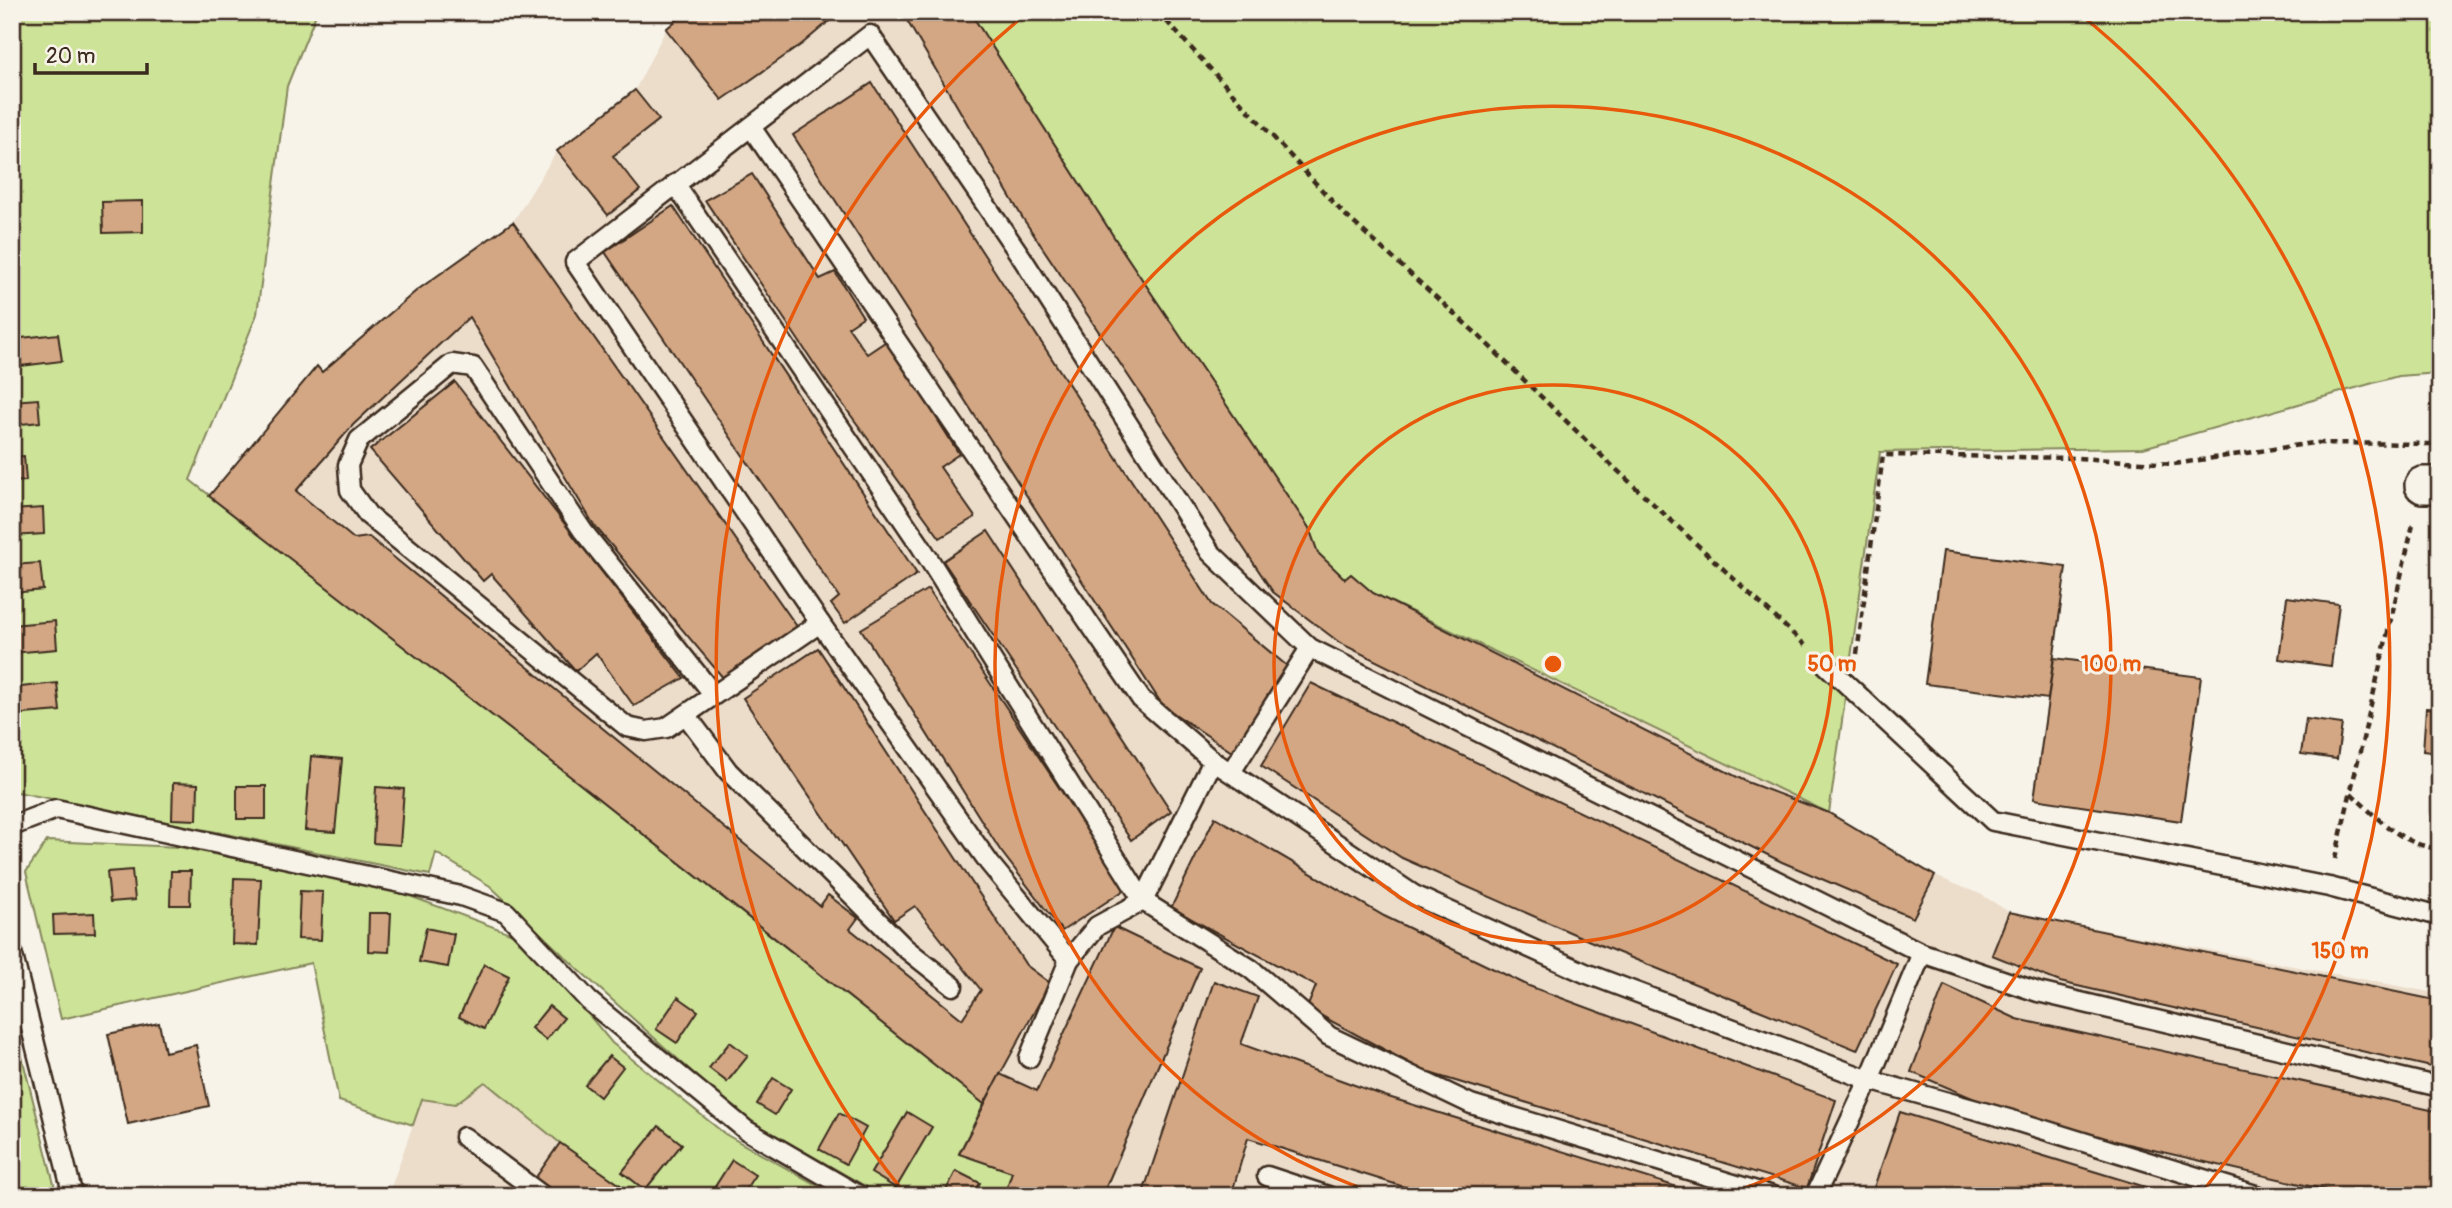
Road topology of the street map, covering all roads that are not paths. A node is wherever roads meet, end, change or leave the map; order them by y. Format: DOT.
graph roads {
  1 [pos="751,127"];
  2 [pos="675,184"];
  3 [pos="820,623"];
  4 [pos="1310,648"];
  5 [pos="1825,664"];
  6 [pos="714,695"];
  7 [pos="686,715"];
  8 [pos="1213,761"];
  9 [pos="1231,772"];
  10 [pos="12,826"];
  11 [pos="1143,901"];
  12 [pos="2440,916"];
  13 [pos="12,952"];
  14 [pos="1922,953"];
  15 [pos="1069,960"];
  16 [pos="953,986"];
  17 [pos="1029,1058"];
  18 [pos="1869,1080"];
  19 [pos="2440,1087"];
  20 [pos="464,1137"];
  21 [pos="1267,1176"];
  22 [pos="73,1196"];
  23 [pos="543,1196"];
  24 [pos="860,1196"];
  25 [pos="1328,1196"];
  26 [pos="1773,1196"];
  27 [pos="1815,1196"];
  28 [pos="2259,1196"];
  1 -- 2 [label="lane"];
  1 -- 4 [label="lane"];
  1 -- 8 [label="lane"];
  2 -- 3 [label="lane"];
  2 -- 11 [label="lane"];
  3 -- 6 [label="lane"];
  3 -- 15 [label="lane"];
  4 -- 9 [label="lane"];
  4 -- 14 [label="lane"];
  5 -- 12 [label="lane"];
  6 -- 7 [label="lane"];
  6 -- 7 [label="lane"];
  7 -- 16 [label="lane"];
  8 -- 9 [label="lane"];
  8 -- 11 [label="lane"];
  9 -- 18 [label="lane"];
  10 -- 24 [label="lane"];
  11 -- 15 [label="lane"];
  11 -- 26 [label="lane"];
  13 -- 22 [label="lane"];
  14 -- 18 [label="lane"];
  14 -- 19 [label="lane"];
  15 -- 17 [label="lane"];
  18 -- 27 [label="lane"];
  18 -- 28 [label="lane"];
  20 -- 23 [label="lane"];
  21 -- 25 [label="lane"];
}
